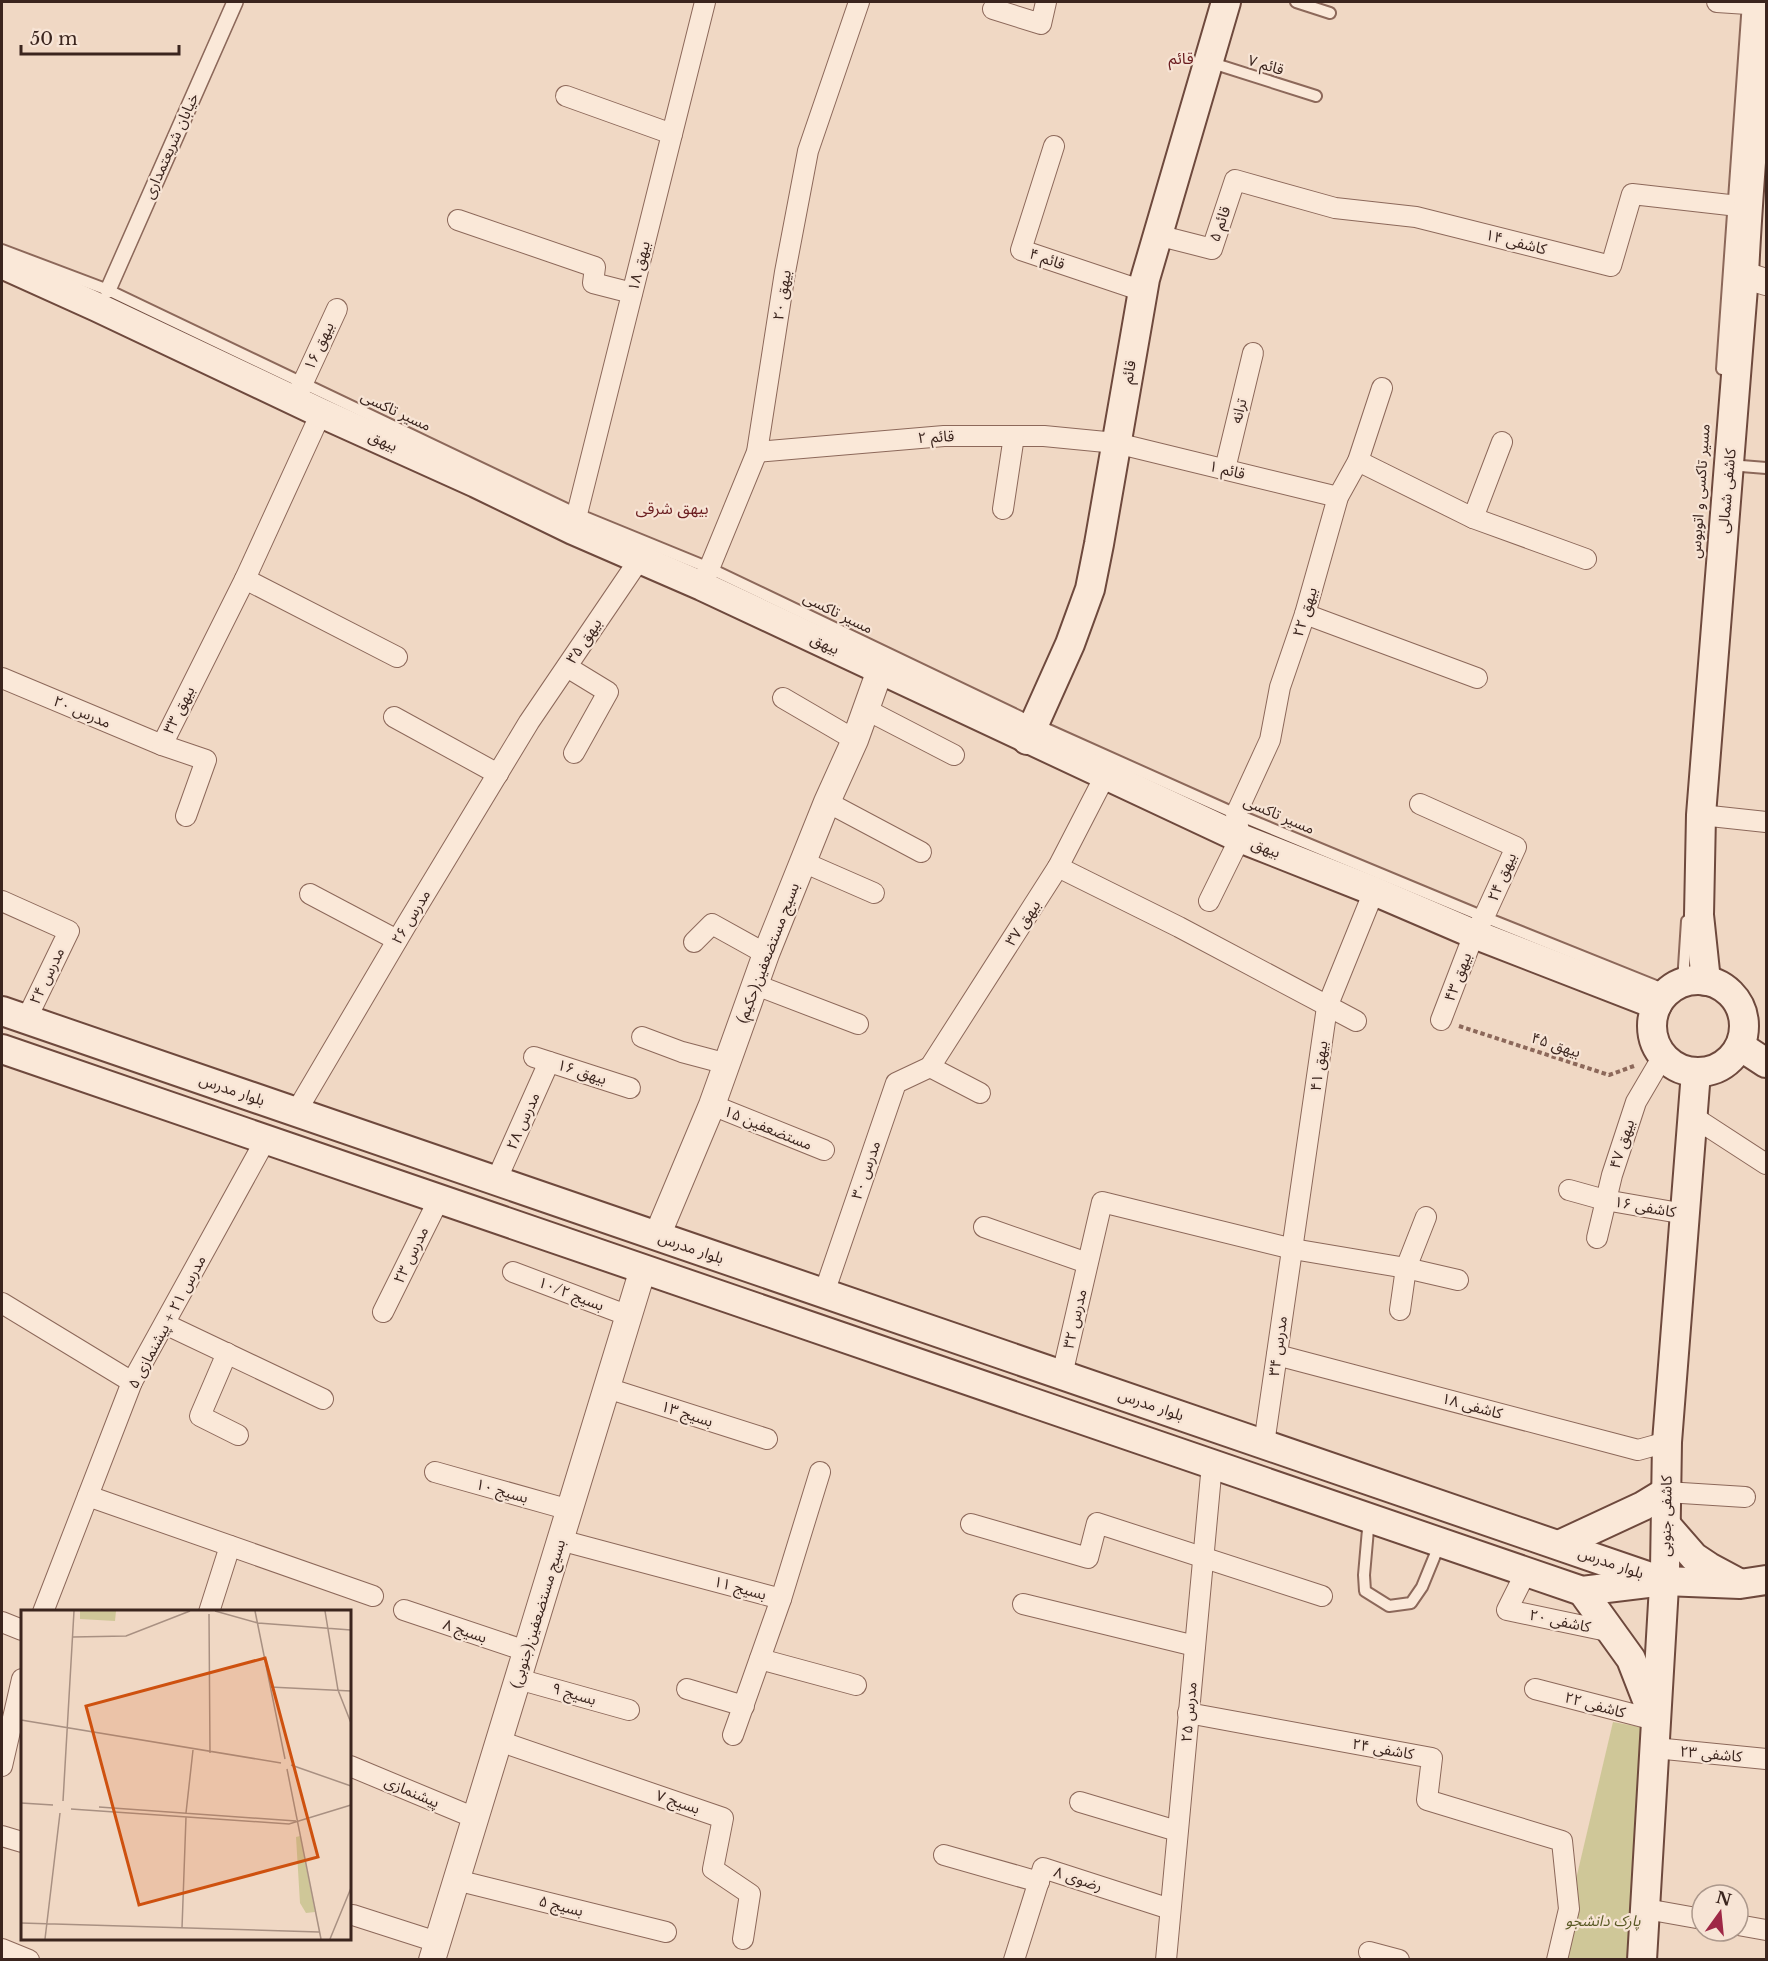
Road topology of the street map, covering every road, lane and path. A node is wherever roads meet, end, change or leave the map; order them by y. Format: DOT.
graph roads {
  1 [pos="235,2"];
  2 [pos="705,2"];
  3 [pos="859,2"];
  4 [pos="1046,2"];
  5 [pos="1226,2"];
  6 [pos="1296,2"];
  7 [pos="1717,2"];
  8 [pos="1756,3"];
  9 [pos="993,9"];
  10 [pos="1330,13"];
  11 [pos="1208,62"];
  12 [pos="567,96"];
  13 [pos="1316,96"];
  14 [pos="672,134"];
  15 [pos="1760,137"];
  16 [pos="1054,146"];
  17 [pos="1235,180"];
  18 [pos="1740,207"];
  19 [pos="458,220"];
  20 [pos="1157,235"];
  21 [pos="2,250"];
  22 [pos="2,264"];
  23 [pos="1755,278"];
  24 [pos="108,290"];
  25 [pos="1143,291"];
  26 [pos="632,293"];
  27 [pos="337,309"];
  28 [pos="1253,353"];
  29 [pos="1721,386"];
  30 [pos="1382,388"];
  31 [pos="298,391"];
  32 [pos="321,413"];
  33 [pos="1014,436"];
  34 [pos="1502,442"];
  35 [pos="1116,443"];
  36 [pos="757,452"];
  37 [pos="1358,462"];
  38 [pos="1729,465"];
  39 [pos="1767,468"];
  40 [pos="1225,469"];
  41 [pos="1338,497"];
  42 [pos="1003,508"];
  43 [pos="1473,518"];
  44 [pos="575,522"];
  45 [pos="1712,529"];
  46 [pos="1586,559"];
  47 [pos="639,560"];
  48 [pos="706,577"];
  49 [pos="245,579"];
  50 [pos="1305,614"];
  51 [pos="397,657"];
  52 [pos="567,667"];
  53 [pos="880,670"];
  54 [pos="2,678"];
  55 [pos="1477,678"];
  56 [pos="783,698"];
  57 [pos="867,710"];
  58 [pos="394,717"];
  59 [pos="529,722"];
  60 [pos="1031,732"];
  61 [pos="855,740"];
  62 [pos="162,745"];
  63 [pos="574,753"];
  64 [pos="954,755"];
  65 [pos="498,774"];
  66 [pos="1106,774"];
  67 [pos="827,802"];
  68 [pos="1420,804"];
  69 [pos="1701,815"];
  70 [pos="186,816"];
  71 [pos="1767,822"];
  72 [pos="1238,826"];
  73 [pos="921,852"];
  74 [pos="803,862"];
  75 [pos="1058,867"];
  76 [pos="1374,891"];
  77 [pos="874,893"];
  78 [pos="310,894"];
  79 [pos="2,901"];
  80 [pos="1209,901"];
  81 [pos="1479,926"];
  82 [pos="397,940"];
  83 [pos="694,942"];
  84 [pos="766,954"];
  85 [pos="756,985"];
  86 [pos="1679,990"];
  87 [pos="1327,1007"];
  88 [pos="14,1016"];
  89 [pos="1441,1020"];
  90 [pos="1356,1021"];
  91 [pos="858,1024"];
  92 [pos="642,1037"];
  93 [pos="1740,1046"];
  94 [pos="2,1049"];
  95 [pos="1663,1056"];
  96 [pos="541,1059"];
  97 [pos="1767,1063"];
  98 [pos="930,1067"];
  99 [pos="725,1068"];
  100 [pos="1696,1072"];
  101 [pos="630,1088"];
  102 [pos="980,1093"];
  103 [pos="712,1105"];
  104 [pos="296,1112"];
  105 [pos="1692,1116"];
  106 [pos="266,1139"];
  107 [pos="824,1150"];
  108 [pos="423,1156"];
  109 [pos="1766,1164"];
  110 [pos="496,1181"];
  111 [pos="1569,1190"];
  112 [pos="426,1194"];
  113 [pos="1605,1200"];
  114 [pos="1685,1214"];
  115 [pos="1426,1217"];
  116 [pos="984,1227"];
  117 [pos="657,1236"];
  118 [pos="1597,1238"];
  119 [pos="1293,1249"];
  120 [pos="1087,1263"];
  121 [pos="1406,1268"];
  122 [pos="643,1269"];
  123 [pos="513,1272"];
  124 [pos="1458,1280"];
  125 [pos="824,1293"];
  126 [pos="2,1303"];
  127 [pos="1400,1310"];
  128 [pos="383,1312"];
  129 [pos="629,1316"];
  130 [pos="903,1320"];
  131 [pos="165,1324"];
  132 [pos="226,1353"];
  133 [pos="892,1354"];
  134 [pos="1277,1355"];
  135 [pos="1062,1375"];
  136 [pos="132,1382"];
  137 [pos="607,1388"];
  138 [pos="323,1399"];
  139 [pos="238,1436"];
  140 [pos="767,1439"];
  141 [pos="1667,1442"];
  142 [pos="1264,1444"];
  143 [pos="1212,1464"];
  144 [pos="435,1472"];
  145 [pos="820,1472"];
  146 [pos="1666,1492"];
  147 [pos="88,1496"];
  148 [pos="1745,1497"];
  149 [pos="570,1510"];
  150 [pos="1369,1518"];
  151 [pos="971,1524"];
  152 [pos="1667,1526"];
  153 [pos="560,1540"];
  154 [pos="1440,1542"];
  155 [pos="1559,1545"];
  156 [pos="230,1546"];
  157 [pos="1203,1557"];
  158 [pos="1526,1572"];
  159 [pos="1664,1581"];
  160 [pos="1754,1582"];
  161 [pos="1582,1591"];
  162 [pos="373,1596"];
  163 [pos="1322,1596"];
  164 [pos="781,1599"];
  165 [pos="1023,1604"];
  166 [pos="43,1610"];
  167 [pos="209,1610"];
  168 [pos="404,1610"];
  169 [pos="2,1622"];
  170 [pos="21,1630"];
  171 [pos="1612,1632"];
  172 [pos="1195,1646"];
  173 [pos="526,1651"];
  174 [pos="760,1659"];
  175 [pos="518,1679"];
  176 [pos="856,1685"];
  177 [pos="21,1689"];
  178 [pos="687,1689"];
  179 [pos="1535,1689"];
  180 [pos="744,1706"];
  181 [pos="19,1710"];
  182 [pos="629,1710"];
  183 [pos="1188,1713"];
  184 [pos="1655,1720"];
  185 [pos="733,1735"];
  186 [pos="499,1741"];
  187 [pos="1655,1749"];
  188 [pos="1767,1759"];
  189 [pos="2,1766"];
  190 [pos="351,1766"];
  191 [pos="1080,1802"];
  192 [pos="475,1818"];
  193 [pos="1178,1831"];
  194 [pos="2,1836"];
  195 [pos="21,1842"];
  196 [pos="944,1855"];
  197 [pos="456,1880"];
  198 [pos="1039,1882"];
  199 [pos="1170,1909"];
  200 [pos="1646,1909"];
  201 [pos="353,1915"];
  202 [pos="1690,1917"];
  203 [pos="1750,1927"];
  204 [pos="1767,1930"];
  205 [pos="666,1932"];
  206 [pos="743,1939"];
  207 [pos="2,1949"];
  208 [pos="435,1951"];
  209 [pos="1369,1952"];
  210 [pos="29,1959"];
  211 [pos="1014,1959"];
  212 [pos="1166,1959"];
  213 [pos="1399,1959"];
  214 [pos="1557,1959"];
  215 [pos="1642,1959"];
  1 -- 24 [label="street, خیابان شریعتمداری"];
  2 -- 14 [label="street, بیهق ۱۸"];
  3 -- 36 [label="street, بیهق ۲۰"];
  4 -- 9 [label="street"];
  5 -- 11 [label="main road, قائم"];
  6 -- 10 [label="lane"];
  7 -- 8 [label="street"];
  8 -- 15 [label="main road, کاشفی شمالی"];
  8 -- 18 [label="lane"];
  11 -- 13 [label="lane, قائم ۷"];
  11 -- 20 [label="main road, قائم"];
  12 -- 14 [label="street"];
  14 -- 26 [label="street, بیهق ۱۸"];
  15 -- 18 [label="main road, کاشفی شمالی"];
  16 -- 25 [label="street, قائم ۴"];
  17 -- 18 [label="street, کاشفی ۱۴"];
  17 -- 20 [label="street, قائم ۵"];
  18 -- 23 [label="main road, کاشفی شمالی"];
  18 -- 29 [label="lane"];
  19 -- 26 [label="street"];
  20 -- 25 [label="main road, قائم"];
  21 -- 24 [label="lane, مسیر تاکسی"];
  22 -- 31 [label="main road, بیهق"];
  23 -- 38 [label="main road, کاشفی شمالی"];
  24 -- 31 [label="lane, مسیر تاکسی"];
  25 -- 35 [label="main road, قائم"];
  26 -- 44 [label="street, بیهق ۱۸"];
  27 -- 31 [label="street, بیهق ۱۶"];
  28 -- 40 [label="street, ترانه"];
  30 -- 37 [label="street, بیهق ۲۲"];
  31 -- 32 [label="main road, بیهق"];
  31 -- 44 [label="lane, مسیر تاکسی"];
  32 -- 44 [label="main road, بیهق"];
  32 -- 49 [label="street, بیهق ۳۳"];
  33 -- 35 [label="street, قائم ۲"];
  33 -- 36 [label="street, قائم ۲"];
  33 -- 42 [label="street"];
  34 -- 43 [label="street"];
  35 -- 40 [label="street, قائم ۱"];
  35 -- 60 [label="main road, قائم"];
  36 -- 48 [label="street, بیهق ۲۰"];
  37 -- 41 [label="street, بیهق ۲۲"];
  37 -- 43 [label="street"];
  38 -- 39 [label="lane"];
  38 -- 69 [label="main road, کاشفی شمالی"];
  40 -- 41 [label="street, قائم ۱"];
  41 -- 50 [label="street, بیهق ۲۲"];
  43 -- 46 [label="street"];
  44 -- 47 [label="main road, بیهق"];
  44 -- 48 [label="lane, مسیر تاکسی"];
  45 -- 86 [label="lane, مسیر تاکسی و اتوبوس"];
  47 -- 48 [label="main road, بیهق"];
  47 -- 52 [label="street, بیهق ۳۵"];
  48 -- 53 [label="main road, بیهق"];
  48 -- 60 [label="lane, مسیر تاکسی"];
  49 -- 51 [label="street"];
  49 -- 62 [label="street, بیهق ۳۳"];
  50 -- 55 [label="street"];
  50 -- 72 [label="street, بیهق ۲۲"];
  52 -- 59 [label="street, بیهق ۳۵"];
  52 -- 63 [label="street"];
  53 -- 57 [label="street, بسیج مستضعفین(حکیم)"];
  53 -- 60 [label="main road, بیهق"];
  54 -- 62 [label="street, مدرس ۲۰"];
  56 -- 61 [label="street"];
  57 -- 61 [label="street, بسیج مستضعفین(حکیم)"];
  57 -- 64 [label="street"];
  58 -- 65 [label="street"];
  59 -- 65 [label="street, مدرس ۲۶"];
  60 -- 66 [label="main road, بیهق"];
  60 -- 72 [label="lane, مسیر تاکسی"];
  61 -- 67 [label="street, بسیج مستضعفین(حکیم)"];
  62 -- 70 [label="street, بیهق ۳۳"];
  65 -- 82 [label="street, مدرس ۲۶"];
  66 -- 72 [label="main road, بیهق"];
  66 -- 75 [label="street, بیهق ۳۷"];
  67 -- 73 [label="street"];
  67 -- 74 [label="street, بسیج مستضعفین(حکیم)"];
  68 -- 81 [label="street, بیهق ۲۴"];
  69 -- 71 [label="street"];
  69 -- 86 [label="main road, کاشفی شمالی"];
  72 -- 76 [label="main road, بیهق"];
  72 -- 80 [label="street, بیهق ۲۲"];
  72 -- 81 [label="lane, مسیر تاکسی"];
  74 -- 77 [label="street"];
  74 -- 84 [label="street, بسیج مستضعفین(حکیم)"];
  75 -- 87 [label="street"];
  75 -- 98 [label="street, بیهق ۳۷"];
  76 -- 81 [label="main road, بیهق"];
  76 -- 87 [label="street, بیهق ۴۱"];
  78 -- 82 [label="street"];
  79 -- 88 [label="street, مدرس ۲۴"];
  81 -- 86 [label="main road, بیهق"];
  81 -- 89 [label="street, بیهق ۴۳"];
  82 -- 104 [label="street, مدرس ۲۶"];
  83 -- 84 [label="street"];
  84 -- 85 [label="street, بسیج مستضعفین(حکیم)"];
  85 -- 91 [label="street"];
  85 -- 99 [label="street, بسیج مستضعفین(حکیم)"];
  86 -- 93 [label="main road"];
  86 -- 95 [label="main road"];
  87 -- 90 [label="street"];
  87 -- 119 [label="street, بیهق ۴۱"];
  88 -- 104 [label="main road, بلوار مدرس"];
  89 -- 95 [label="path, بیهق ۴۵"];
  92 -- 99 [label="street"];
  93 -- 97 [label="main road"];
  93 -- 100 [label="main road"];
  94 -- 106 [label="main road, بلوار مدرس"];
  95 -- 100 [label="main road"];
  95 -- 113 [label="street, بیهق ۴۷"];
  96 -- 101 [label="street, بیهق ۱۶"];
  96 -- 110 [label="street, مدرس ۲۸"];
  98 -- 102 [label="street"];
  98 -- 125 [label="street, مدرس ۳۰"];
  99 -- 103 [label="street, بسیج مستضعفین(حکیم)"];
  100 -- 105 [label="main road, کاشفی جنوبی"];
  103 -- 107 [label="street, مستضعفین ۱۵"];
  103 -- 117 [label="street, بسیج مستضعفین(حکیم)"];
  104 -- 108 [label="main road, بلوار مدرس"];
  105 -- 109 [label="street"];
  105 -- 114 [label="main road, کاشفی جنوبی"];
  106 -- 112 [label="main road, بلوار مدرس"];
  106 -- 131 [label="street, مدرس ۲۱ + پیشنمازی ۵"];
  108 -- 110 [label="main road, بلوار مدرس"];
  108 -- 112 [label="main road"];
  110 -- 117 [label="main road, بلوار مدرس"];
  111 -- 113 [label="street, کاشفی ۱۶"];
  112 -- 122 [label="main road, بلوار مدرس"];
  112 -- 128 [label="street, مدرس ۲۳"];
  113 -- 114 [label="street, کاشفی ۱۶"];
  113 -- 118 [label="street, بیهق ۴۷"];
  114 -- 141 [label="main road, کاشفی جنوبی"];
  115 -- 121 [label="street"];
  116 -- 120 [label="street"];
  117 -- 125 [label="main road, بلوار مدرس"];
  119 -- 120 [label="street, مدرس ۳۲"];
  119 -- 121 [label="street"];
  119 -- 134 [label="street, مدرس ۳۴"];
  120 -- 135 [label="street, مدرس ۳۲"];
  121 -- 124 [label="street"];
  121 -- 127 [label="street"];
  122 -- 129 [label="street, بسیج مستضعفین(جنوبی)"];
  122 -- 133 [label="main road, بلوار مدرس"];
  123 -- 129 [label="street, بسیج ۱۰/۲"];
  125 -- 130 [label="main road, بلوار مدرس"];
  126 -- 136 [label="street"];
  129 -- 137 [label="street, بسیج مستضعفین(جنوبی)"];
  130 -- 133 [label="main road"];
  130 -- 135 [label="main road, بلوار مدرس"];
  131 -- 132 [label="street"];
  131 -- 136 [label="street, مدرس ۲۱ + پیشنمازی ۵"];
  132 -- 138 [label="street"];
  132 -- 139 [label="street"];
  133 -- 143 [label="main road, بلوار مدرس"];
  134 -- 141 [label="street, کاشفی ۱۸"];
  134 -- 142 [label="street, مدرس ۳۴"];
  135 -- 142 [label="main road, بلوار مدرس"];
  136 -- 147 [label="street, مدرس ۲۱ + پیشنمازی ۵"];
  137 -- 140 [label="street, بسیج ۱۳"];
  137 -- 149 [label="street, بسیج مستضعفین(جنوبی)"];
  141 -- 146 [label="main road, کاشفی جنوبی"];
  142 -- 155 [label="main road, بلوار مدرس"];
  143 -- 150 [label="main road, بلوار مدرس"];
  143 -- 157 [label="street, مدرس ۲۵"];
  144 -- 149 [label="street, بسیج ۱۰"];
  145 -- 164 [label="street"];
  146 -- 148 [label="street"];
  146 -- 152 [label="main road, کاشفی جنوبی"];
  146 -- 155 [label="main road"];
  147 -- 156 [label="street"];
  147 -- 166 [label="street, مدرس ۲۱ + پیشنمازی ۵"];
  149 -- 153 [label="street, بسیج مستضعفین(جنوبی)"];
  150 -- 154 [label="main road, بلوار مدرس"];
  150 -- 154 [label="lane"];
  151 -- 157 [label="street"];
  152 -- 159 [label="main road, کاشفی جنوبی"];
  152 -- 160 [label="main road"];
  153 -- 164 [label="street, بسیج ۱۱"];
  153 -- 173 [label="street, بسیج مستضعفین(جنوبی)"];
  154 -- 158 [label="main road, بلوار مدرس"];
  155 -- 159 [label="main road, بلوار مدرس"];
  156 -- 162 [label="street"];
  156 -- 167 [label="street"];
  157 -- 163 [label="street"];
  157 -- 172 [label="street, مدرس ۲۵"];
  158 -- 161 [label="main road, بلوار مدرس"];
  158 -- 171 [label="street, کاشفی ۲۰"];
  159 -- 160 [label="main road"];
  159 -- 161 [label="main road, بلوار مدرس"];
  159 -- 184 [label="main road, کاشفی جنوبی"];
  161 -- 171 [label="main road"];
  164 -- 174 [label="street, بسیج ۱۱"];
  165 -- 172 [label="street"];
  168 -- 173 [label="street, بسیج ۸"];
  169 -- 170 [label="street"];
  171 -- 184 [label="main road"];
  172 -- 183 [label="street, مدرس ۲۵"];
  173 -- 175 [label="street, بسیج مستضعفین(جنوبی)"];
  174 -- 176 [label="street"];
  174 -- 180 [label="street, بسیج ۱۱"];
  175 -- 182 [label="street, بسیج ۹"];
  175 -- 186 [label="street, بسیج مستضعفین(جنوبی)"];
  177 -- 181 [label="street"];
  178 -- 180 [label="street"];
  179 -- 184 [label="street, کاشفی ۲۲"];
  180 -- 185 [label="street, بسیج ۱۱"];
  181 -- 189 [label="street"];
  183 -- 193 [label="street, مدرس ۲۵"];
  183 -- 214 [label="street, کاشفی ۲۴"];
  184 -- 187 [label="main road, کاشفی جنوبی"];
  186 -- 192 [label="street, بسیج مستضعفین(جنوبی)"];
  186 -- 206 [label="street, بسیج ۷"];
  187 -- 188 [label="street, کاشفی ۲۳"];
  187 -- 200 [label="main road, کاشفی جنوبی"];
  190 -- 192 [label="street, پیشنمازی"];
  191 -- 193 [label="street"];
  192 -- 197 [label="street, بسیج مستضعفین(جنوبی)"];
  193 -- 199 [label="street, مدرس ۲۵"];
  194 -- 195 [label="street"];
  196 -- 198 [label="street"];
  197 -- 205 [label="street, بسیج ۵"];
  197 -- 208 [label="street, بسیج مستضعفین(جنوبی)"];
  198 -- 199 [label="street, رضوی ۸"];
  198 -- 211 [label="street, رضوی ۸"];
  199 -- 212 [label="street, مدرس ۲۵"];
  200 -- 202 [label="street"];
  200 -- 215 [label="main road, کاشفی جنوبی"];
  201 -- 208 [label="street"];
  203 -- 204 [label="street"];
  207 -- 210 [label="street"];
  209 -- 213 [label="street"];
}
